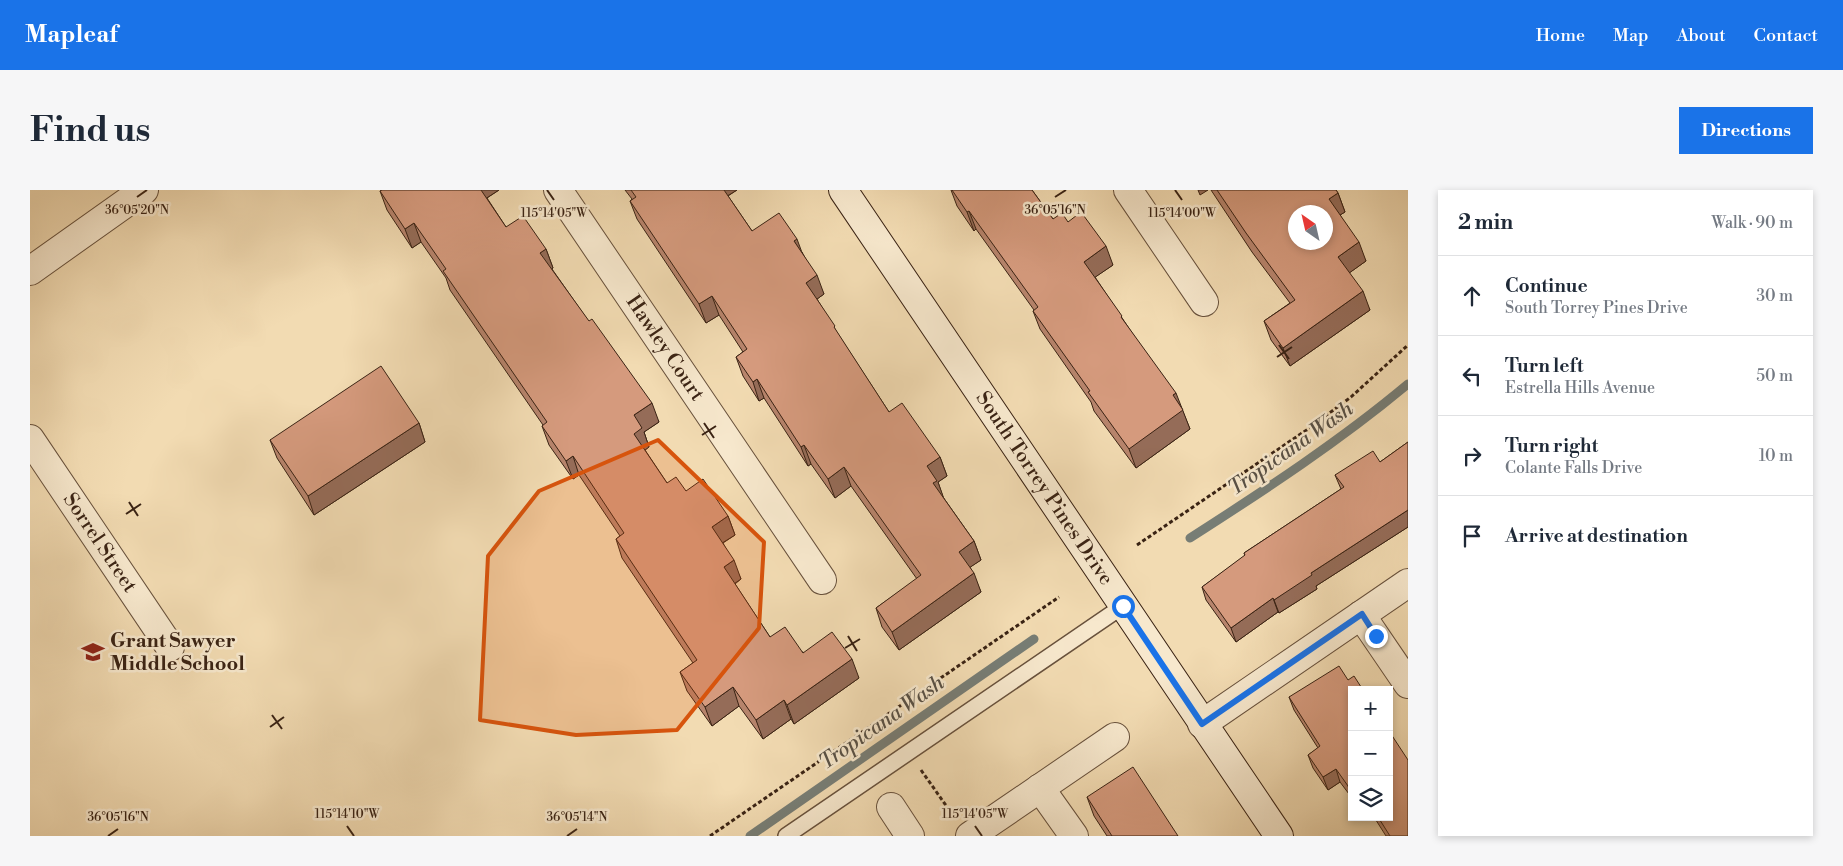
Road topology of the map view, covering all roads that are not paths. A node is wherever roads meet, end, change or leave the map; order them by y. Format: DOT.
graph roads {
  1 [pos="144,190"];
  2 [pos="558,190"];
  3 [pos="843,190"];
  4 [pos="1128,190"];
  5 [pos="30,271"];
  6 [pos="1204,302"];
  7 [pos="30,439"];
  8 [pos="822,580"];
  9 [pos="1408,582"];
  10 [pos="1123,606"];
  11 [pos="1362,614"];
  12 [pos="170,647"];
  13 [pos="1408,684"];
  14 [pos="1202,724"];
  15 [pos="1115,736"];
  16 [pos="1040,788"];
  17 [pos="891,807"];
  18 [pos="962,826"];
  19 [pos="786,836"];
  20 [pos="910,836"];
  21 [pos="1074,836"];
  22 [pos="1279,836"];
  1 -- 5 [label="street"];
  2 -- 8 [label="street, Hawley Court"];
  3 -- 10 [label="street, South Torrey Pines Drive"];
  4 -- 6 [label="street"];
  7 -- 12 [label="street, Sorrel Street"];
  9 -- 11 [label="street"];
  10 -- 14 [label="street, South Torrey Pines Drive"];
  10 -- 19 [label="lane"];
  11 -- 13 [label="street"];
  11 -- 14 [label="street"];
  14 -- 22 [label="street, South Torrey Pines Drive"];
  15 -- 16 [label="street"];
  16 -- 18 [label="street"];
  16 -- 21 [label="street"];
  17 -- 20 [label="street"];
}
